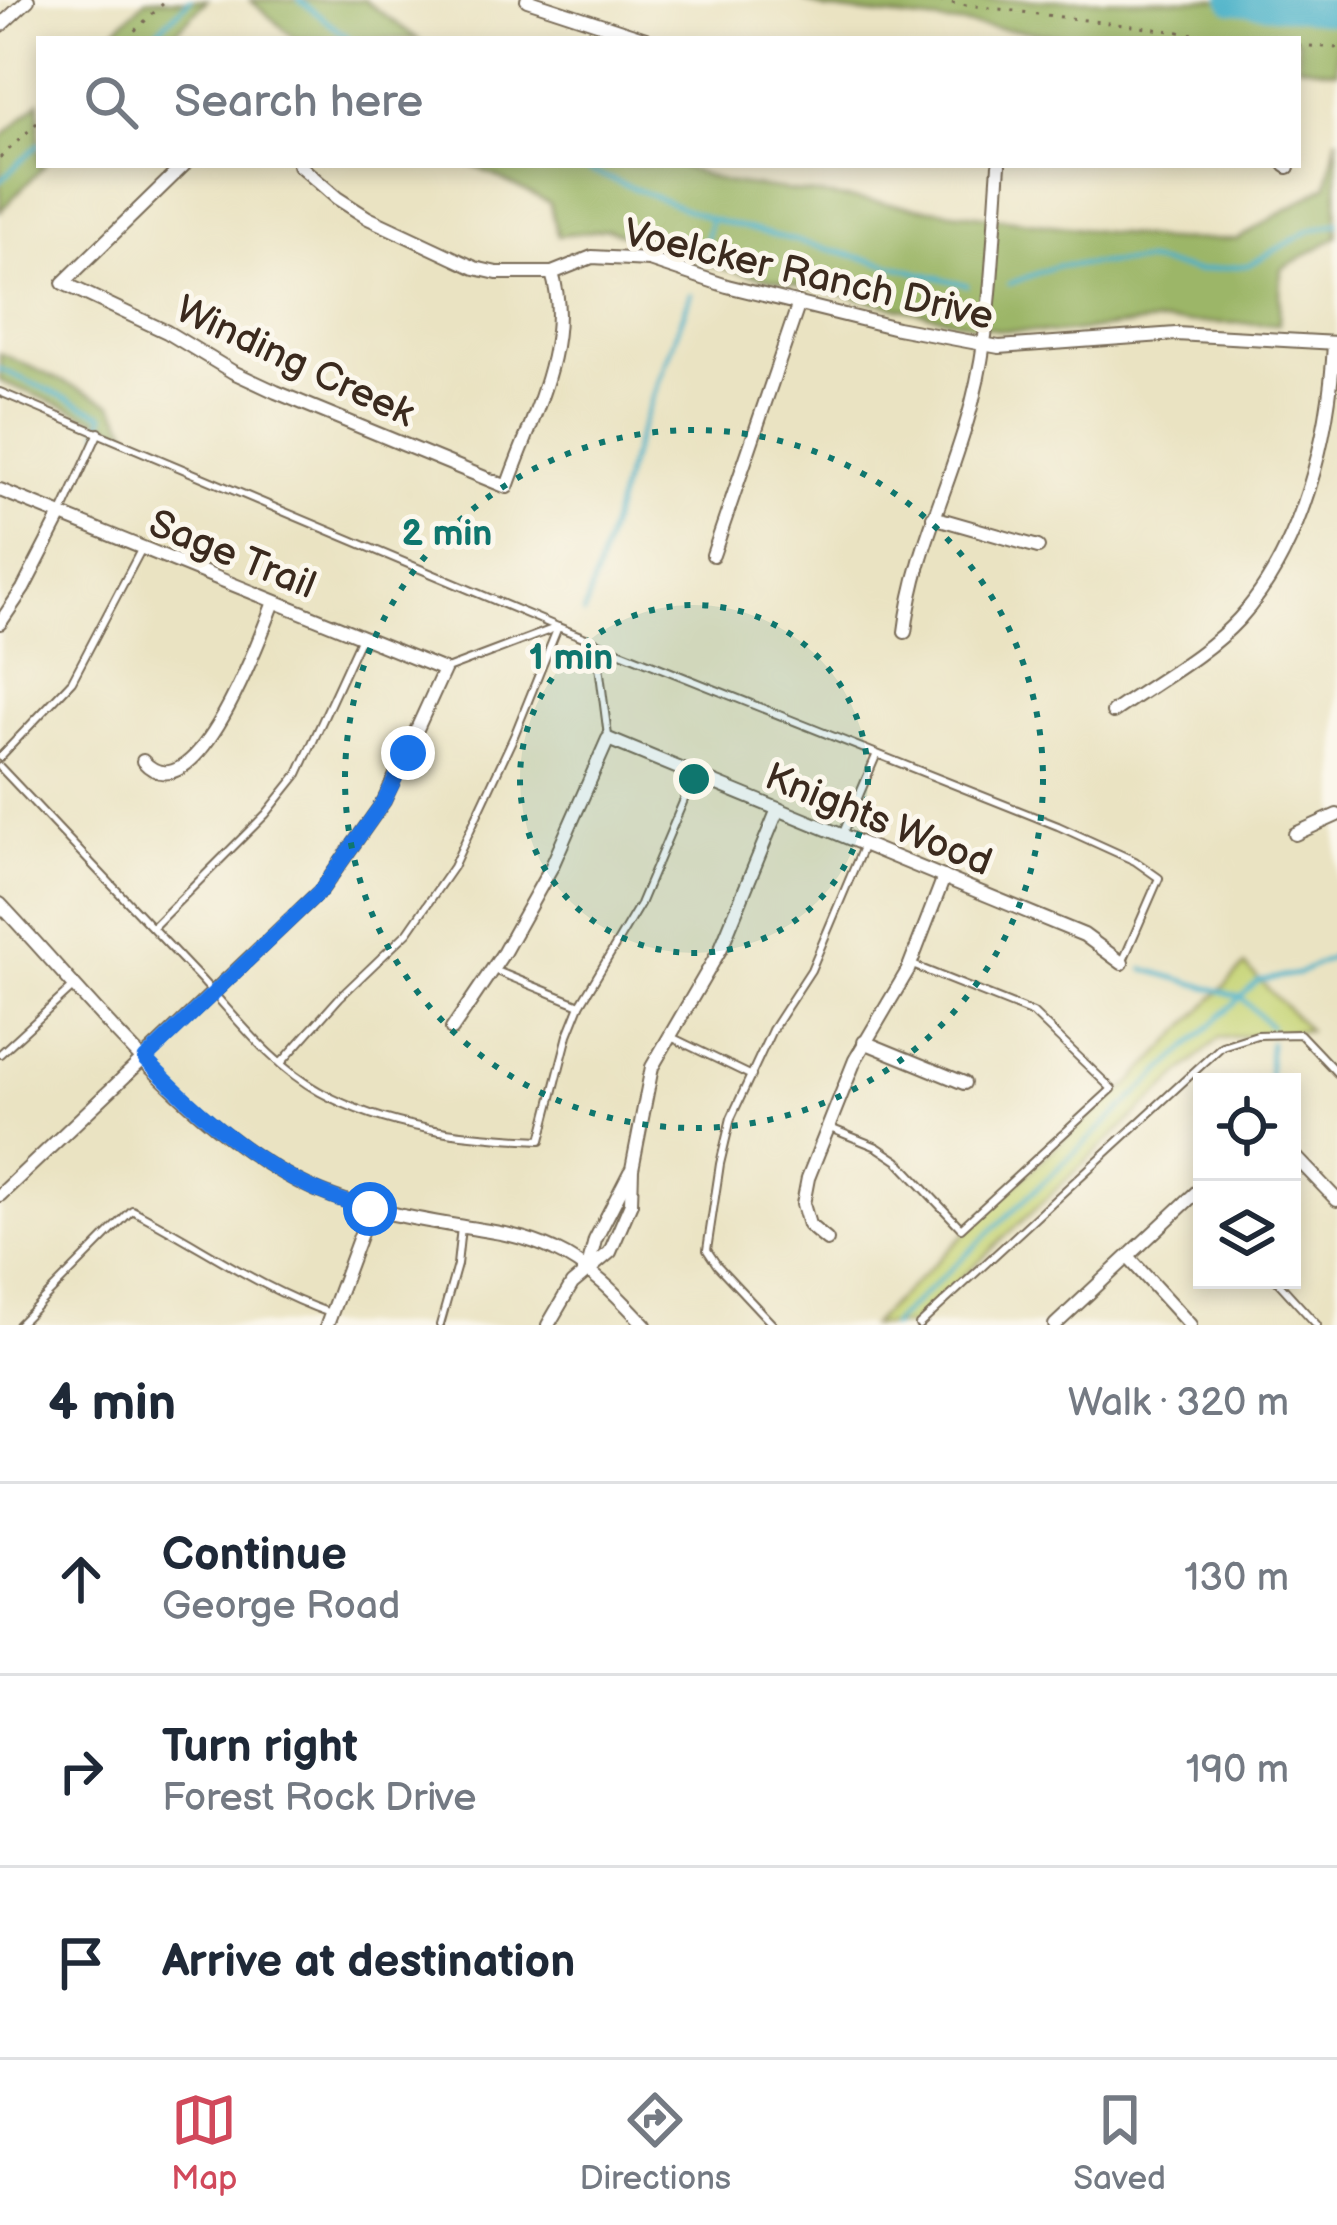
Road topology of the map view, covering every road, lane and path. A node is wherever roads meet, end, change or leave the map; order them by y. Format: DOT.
graph roads {
  1 [pos="28,0"];
  2 [pos="167,0"];
  3 [pos="527,0"];
  4 [pos="928,0"];
  5 [pos="0,26"];
  6 [pos="129,36"];
  7 [pos="637,36"];
  8 [pos="1210,36"];
  9 [pos="1301,45"];
  10 [pos="1337,48"];
  11 [pos="36,124"];
  12 [pos="0,158"];
  13 [pos="181,168"];
  14 [pos="302,168"];
  15 [pos="999,168"];
  16 [pos="552,273"];
  17 [pos="799,303"];
  18 [pos="1336,343"];
  19 [pos="985,346"];
  20 [pos="0,392"];
  21 [pos="99,432"];
  22 [pos="0,490"];
  23 [pos="61,515"];
  24 [pos="933,517"];
  25 [pos="1038,547"];
  26 [pos="142,548"];
  27 [pos="713,555"];
  28 [pos="274,602"];
  29 [pos="0,623"];
  30 [pos="558,627"];
  31 [pos="905,632"];
  32 [pos="361,637"];
  33 [pos="596,640"];
  34 [pos="444,670"];
  35 [pos="1113,712"];
  36 [pos="608,740"];
  37 [pos="876,756"];
  38 [pos="0,758"];
  39 [pos="143,761"];
  40 [pos="0,767"];
  41 [pos="695,775"];
  42 [pos="778,809"];
  43 [pos="1337,814"];
  44 [pos="1294,834"];
  45 [pos="842,835"];
  46 [pos="865,844"];
  47 [pos="944,877"];
  48 [pos="2,908"];
  49 [pos="152,927"];
  50 [pos="1122,963"];
  51 [pos="910,964"];
  52 [pos="492,969"];
  53 [pos="76,984"];
  54 [pos="214,993"];
  55 [pos="580,1005"];
  56 [pos="452,1029"];
  57 [pos="668,1035"];
  58 [pos="864,1042"];
  59 [pos="0,1054"];
  60 [pos="145,1059"];
  61 [pos="282,1062"];
  62 [pos="1337,1072"];
  63 [pos="752,1076"];
  64 [pos="964,1083"];
  65 [pos="828,1127"];
  66 [pos="1301,1163"];
  67 [pos="0,1195"];
  68 [pos="1193,1198"];
  69 [pos="1337,1201"];
  70 [pos="370,1209"];
  71 [pos="461,1227"];
  72 [pos="827,1240"];
  73 [pos="1128,1257"];
  74 [pos="587,1269"];
  75 [pos="1284,1289"];
  76 [pos="329,1320"];
  77 [pos="18,1325"];
  78 [pos="440,1325"];
  79 [pos="548,1325"];
  80 [pos="645,1325"];
  81 [pos="773,1325"];
  82 [pos="919,1325"];
  83 [pos="1055,1325"];
  84 [pos="1190,1325"];
  85 [pos="1317,1325"];
  1 -- 5 [label="street"];
  2 -- 6 [label="path"];
  3 -- 7 [label="street"];
  4 -- 8 [label="path"];
  9 -- 10 [label="path"];
  11 -- 12 [label="path"];
  13 -- 16 [label="street, Winding Creek"];
  14 -- 16 [label="street, Voelcker Ranch Drive"];
  15 -- 19 [label="street"];
  16 -- 17 [label="street, Voelcker Ranch Drive"];
  17 -- 19 [label="street, Voelcker Ranch Drive"];
  17 -- 27 [label="street"];
  18 -- 19 [label="street, Voelcker Ranch Drive"];
  18 -- 35 [label="street"];
  19 -- 24 [label="street"];
  20 -- 21 [label="lane"];
  21 -- 23 [label="lane"];
  21 -- 30 [label="lane"];
  22 -- 23 [label="street, Sage Trail"];
  23 -- 26 [label="street, Sage Trail"];
  23 -- 29 [label="street"];
  24 -- 25 [label="street"];
  24 -- 31 [label="street"];
  26 -- 28 [label="street, Sage Trail"];
  26 -- 38 [label="lane"];
  28 -- 32 [label="street, Sage Trail"];
  28 -- 39 [label="street"];
  30 -- 33 [label="lane"];
  30 -- 34 [label="lane"];
  30 -- 61 [label="lane"];
  32 -- 34 [label="street, Sage Trail"];
  32 -- 49 [label="lane"];
  33 -- 36 [label="lane"];
  33 -- 37 [label="lane"];
  34 -- 54 [label="street"];
  36 -- 41 [label="street, Knights Wood"];
  36 -- 52 [label="street"];
  37 -- 45 [label="lane"];
  37 -- 50 [label="lane"];
  40 -- 49 [label="lane"];
  41 -- 42 [label="street, Knights Wood"];
  41 -- 55 [label="lane"];
  42 -- 45 [label="street, Knights Wood"];
  42 -- 57 [label="street"];
  43 -- 44 [label="street"];
  45 -- 46 [label="street, Knights Wood"];
  46 -- 47 [label="street, Knights Wood"];
  46 -- 63 [label="lane"];
  47 -- 50 [label="street, Knights Wood"];
  47 -- 51 [label="street"];
  48 -- 53 [label="street"];
  49 -- 54 [label="lane"];
  51 -- 58 [label="street"];
  51 -- 65 [label="lane"];
  52 -- 55 [label="lane"];
  52 -- 56 [label="street"];
  53 -- 59 [label="lane"];
  53 -- 60 [label="street"];
  54 -- 60 [label="street"];
  54 -- 61 [label="lane"];
  55 -- 61 [label="lane"];
  57 -- 63 [label="lane"];
  57 -- 74 [label="street"];
  58 -- 64 [label="street"];
  58 -- 65 [label="street"];
  60 -- 67 [label="street"];
  60 -- 70 [label="street"];
  62 -- 82 [label="lane"];
  63 -- 81 [label="lane"];
  65 -- 72 [label="street"];
  66 -- 69 [label="street"];
  68 -- 73 [label="street"];
  70 -- 71 [label="street"];
  70 -- 76 [label="street"];
  71 -- 74 [label="street"];
  71 -- 78 [label="lane"];
  73 -- 83 [label="street"];
  73 -- 84 [label="street"];
  74 -- 79 [label="street"];
  74 -- 80 [label="street"];
  75 -- 85 [label="lane"];
  76 -- 77 [label="lane"];
}
